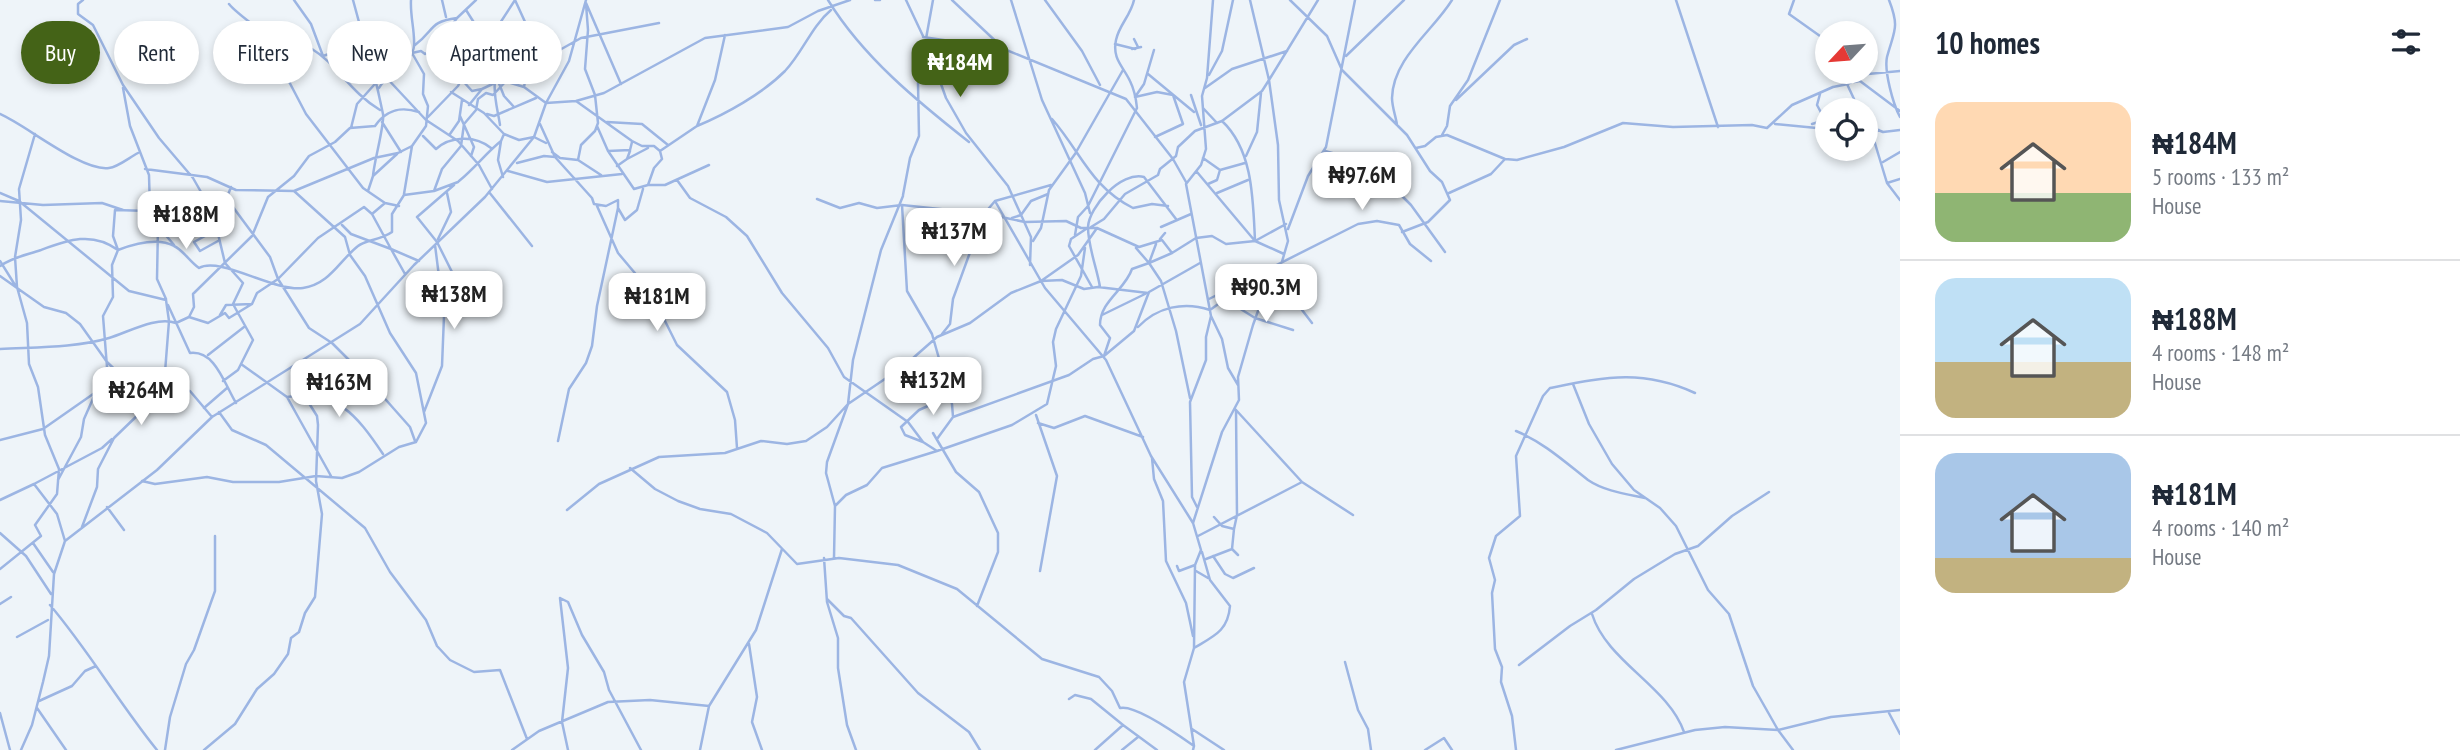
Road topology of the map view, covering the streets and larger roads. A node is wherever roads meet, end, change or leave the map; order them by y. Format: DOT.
graph roads {
  1 [pos="83,0"];
  2 [pos="294,0"];
  3 [pos="353,0"];
  4 [pos="411,0"];
  5 [pos="442,0"];
  6 [pos="468,0"];
  7 [pos="476,0"];
  8 [pos="515,0"];
  9 [pos="586,0"];
  10 [pos="828,0"];
  11 [pos="849,0"];
  12 [pos="906,0"];
  13 [pos="933,0"];
  14 [pos="952,0"];
  15 [pos="1011,0"];
  16 [pos="1045,0"];
  17 [pos="1134,0"];
  18 [pos="1213,0"];
  19 [pos="1233,0"];
  20 [pos="1250,0"];
  21 [pos="1290,0"];
  22 [pos="1318,0"];
  23 [pos="1355,0"];
  24 [pos="1404,0"];
  25 [pos="1452,0"];
  26 [pos="1500,0"];
  27 [pos="1676,0"];
  28 [pos="1794,0"];
  29 [pos="1889,0"];
  30 [pos="229,4"];
  31 [pos="471,5"];
  32 [pos="834,8"];
  33 [pos="466,10"];
  34 [pos="1307,16"];
  35 [pos="447,18"];
  36 [pos="457,18"];
  37 [pos="246,21"];
  38 [pos="359,21"];
  39 [pos="473,21"];
  40 [pos="501,21"];
  41 [pos="525,21"];
  42 [pos="659,23"];
  43 [pos="1815,32"];
  44 [pos="725,35"];
  45 [pos="602,36"];
  46 [pos="587,37"];
  47 [pos="925,39"];
  48 [pos="1134,39"];
  49 [pos="1527,39"];
  50 [pos="576,40"];
  51 [pos="1115,44"];
  52 [pos="415,45"];
  53 [pos="1141,47"];
  54 [pos="562,48"];
  55 [pos="1004,49"];
  56 [pos="313,50"];
  57 [pos="1129,50"];
  58 [pos="1154,50"];
  59 [pos="1287,51"];
  60 [pos="412,53"];
  61 [pos="327,55"];
  62 [pos="323,56"];
  63 [pos="1345,57"];
  64 [pos="1029,58"];
  65 [pos="1264,59"];
  66 [pos="1122,70"];
  67 [pos="1342,70"];
  68 [pos="1900,71"];
  69 [pos="1890,72"];
  70 [pos="1878,73"];
  71 [pos="1148,74"];
  72 [pos="1207,78"];
  73 [pos="1269,80"];
  74 [pos="621,83"];
  75 [pos="290,84"];
  76 [pos="375,84"];
  77 [pos="378,84"];
  78 [pos="382,84"];
  79 [pos="392,84"];
  80 [pos="458,84"];
  81 [pos="465,84"];
  82 [pos="492,84"];
  83 [pos="497,84"];
  84 [pos="499,84"];
  85 [pos="504,84"];
  86 [pos="517,84"];
  87 [pos="525,84"];
  88 [pos="1847,84"];
  89 [pos="1864,84"];
  90 [pos="122,85"];
  91 [pos="524,87"];
  92 [pos="1101,87"];
  93 [pos="379,88"];
  94 [pos="500,88"];
  95 [pos="1205,88"];
  96 [pos="482,89"];
  97 [pos="1262,91"];
  98 [pos="451,92"];
  99 [pos="1111,92"];
  100 [pos="1820,94"];
  101 [pos="493,95"];
  102 [pos="595,95"];
  103 [pos="1173,95"];
  104 [pos="1191,95"];
  105 [pos="1135,97"];
  106 [pos="361,98"];
  107 [pos="536,98"];
  108 [pos="1819,98"];
  109 [pos="1854,98"];
  110 [pos="462,100"];
  111 [pos="919,100"];
  112 [pos="576,101"];
  113 [pos="546,103"];
  114 [pos="469,105"];
  115 [pos="1451,105"];
  116 [pos="514,107"];
  117 [pos="1203,108"];
  118 [pos="380,110"];
  119 [pos="477,110"];
  120 [pos="1136,110"];
  121 [pos="419,111"];
  122 [pos="1898,111"];
  123 [pos="500,112"];
  124 [pos="1194,112"];
  125 [pos="484,113"];
  126 [pos="0,114"];
  127 [pos="383,114"];
  128 [pos="460,116"];
  129 [pos="596,116"];
  130 [pos="1900,117"];
  131 [pos="1051,118"];
  132 [pos="426,120"];
  133 [pos="381,122"];
  134 [pos="607,122"];
  135 [pos="1220,122"];
  136 [pos="1815,123"];
  137 [pos="464,124"];
  138 [pos="540,124"];
  139 [pos="1774,124"];
  140 [pos="1398,125"];
  141 [pos="1809,125"];
  142 [pos="597,126"];
  143 [pos="696,126"];
  144 [pos="1815,126"];
  145 [pos="1718,127"];
  146 [pos="351,128"];
  147 [pos="501,128"];
  148 [pos="1203,128"];
  149 [pos="1879,130"];
  150 [pos="1900,130"];
  151 [pos="35,134"];
  152 [pos="450,134"];
  153 [pos="503,134"];
  154 [pos="422,135"];
  155 [pos="1442,135"];
  156 [pos="534,137"];
  157 [pos="1155,137"];
  158 [pos="454,138"];
  159 [pos="463,140"];
  160 [pos="469,140"];
  161 [pos="501,141"];
  162 [pos="632,141"];
  163 [pos="546,143"];
  164 [pos="331,144"];
  165 [pos="972,144"];
  166 [pos="668,145"];
  167 [pos="412,146"];
  168 [pos="461,146"];
  169 [pos="654,146"];
  170 [pos="491,148"];
  171 [pos="1416,148"];
  172 [pos="1878,148"];
  173 [pos="630,150"];
  174 [pos="608,151"];
  175 [pos="660,151"];
  176 [pos="1325,151"];
  177 [pos="552,152"];
  178 [pos="1900,152"];
  179 [pos="138,153"];
  180 [pos="399,153"];
  181 [pos="1075,154"];
  182 [pos="471,156"];
  183 [pos="1245,156"];
  184 [pos="374,158"];
  185 [pos="555,158"];
  186 [pos="1203,158"];
  187 [pos="627,159"];
  188 [pos="1173,159"];
  189 [pos="1505,159"];
  190 [pos="578,160"];
  191 [pos="1070,162"];
  192 [pos="1883,162"];
  193 [pos="1246,163"];
  194 [pos="709,164"];
  195 [pos="479,165"];
  196 [pos="513,166"];
  197 [pos="617,166"];
  198 [pos="145,169"];
  199 [pos="348,169"];
  200 [pos="1220,170"];
  201 [pos="509,172"];
  202 [pos="1197,172"];
  203 [pos="188,173"];
  204 [pos="622,174"];
  205 [pos="373,176"];
  206 [pos="601,176"];
  207 [pos="503,177"];
  208 [pos="573,177"];
  209 [pos="1900,178"];
  210 [pos="677,180"];
  211 [pos="1248,180"];
  212 [pos="458,182"];
  213 [pos="1099,182"];
  214 [pos="1186,182"];
  215 [pos="1149,183"];
  216 [pos="1887,183"];
  217 [pos="1208,184"];
  218 [pos="1051,185"];
  219 [pos="646,186"];
  220 [pos="231,187"];
  221 [pos="490,190"];
  222 [pos="294,191"];
  223 [pos="368,191"];
  224 [pos="434,191"];
  225 [pos="1108,191"];
  226 [pos="275,192"];
  227 [pos="0,193"];
  228 [pos="1217,193"];
  229 [pos="447,194"];
  230 [pos="1048,194"];
  231 [pos="1448,194"];
  232 [pos="404,195"];
  233 [pos="1012,196"];
  234 [pos="227,199"];
  235 [pos="817,199"];
  236 [pos="1119,199"];
  237 [pos="1900,200"];
  238 [pos="0,201"];
  239 [pos="19,201"];
  240 [pos="995,201"];
  241 [pos="385,203"];
  242 [pos="399,206"];
  243 [pos="597,206"];
  244 [pos="900,206"];
  245 [pos="1088,206"];
  246 [pos="1168,206"];
  247 [pos="618,208"];
  248 [pos="123,210"];
  249 [pos="150,211"];
  250 [pos="1090,213"];
  251 [pos="372,214"];
  252 [pos="984,214"];
  253 [pos="1191,214"];
  254 [pos="1021,215"];
  255 [pos="1006,218"];
  256 [pos="1176,219"];
  257 [pos="1043,221"];
  258 [pos="1024,222"];
  259 [pos="1422,222"];
  260 [pos="341,224"];
  261 [pos="1286,224"];
  262 [pos="158,226"];
  263 [pos="336,227"];
  264 [pos="1078,227"];
  265 [pos="1161,227"];
  266 [pos="216,228"];
  267 [pos="1097,228"];
  268 [pos="1087,229"];
  269 [pos="1288,229"];
  270 [pos="1402,232"];
  271 [pos="1165,233"];
  272 [pos="1075,235"];
  273 [pos="252,236"];
  274 [pos="384,237"];
  275 [pos="611,238"];
  276 [pos="1090,238"];
  277 [pos="1196,238"];
  278 [pos="69,239"];
  279 [pos="218,240"];
  280 [pos="1255,241"];
  281 [pos="157,242"];
  282 [pos="371,242"];
  283 [pos="1032,242"];
  284 [pos="1158,242"];
  285 [pos="436,243"];
  286 [pos="1133,245"];
  287 [pos="175,246"];
  288 [pos="532,246"];
  289 [pos="1085,248"];
  290 [pos="391,249"];
  291 [pos="118,250"];
  292 [pos="1445,252"];
  293 [pos="1172,253"];
  294 [pos="1284,254"];
  295 [pos="350,255"];
  296 [pos="15,257"];
  297 [pos="1074,258"];
  298 [pos="419,261"];
  299 [pos="1431,261"];
  300 [pos="1283,262"];
  301 [pos="1,263"];
  302 [pos="225,263"];
  303 [pos="1149,263"];
  304 [pos="1200,263"];
  305 [pos="1030,265"];
  306 [pos="220,266"];
  307 [pos="1082,270"];
  308 [pos="229,271"];
  309 [pos="1279,272"];
  310 [pos="405,274"];
  311 [pos="0,276"];
  312 [pos="112,277"];
  313 [pos="278,279"];
  314 [pos="494,280"];
  315 [pos="440,281"];
  316 [pos="1041,281"];
  317 [pos="272,283"];
  318 [pos="1161,283"];
  319 [pos="1078,286"];
  320 [pos="1100,287"];
  321 [pos="17,288"];
  322 [pos="284,288"];
  323 [pos="1092,288"];
  324 [pos="1117,291"];
  325 [pos="1147,293"];
  326 [pos="498,295"];
  327 [pos="465,298"];
  328 [pos="472,299"];
  329 [pos="1209,299"];
  330 [pos="166,300"];
  331 [pos="233,304"];
  332 [pos="252,304"];
  333 [pos="378,307"];
  334 [pos="1168,307"];
  335 [pos="1210,310"];
  336 [pos="1064,311"];
  337 [pos="239,313"];
  338 [pos="1102,315"];
  339 [pos="220,316"];
  340 [pos="1211,316"];
  341 [pos="189,317"];
  342 [pos="1255,318"];
  343 [pos="169,321"];
  344 [pos="176,323"];
  345 [pos="1312,323"];
  346 [pos="245,326"];
  347 [pos="1136,328"];
  348 [pos="1293,330"];
  349 [pos="943,334"];
  350 [pos="107,339"];
  351 [pos="934,340"];
  352 [pos="93,342"];
  353 [pos="332,344"];
  354 [pos="28,347"];
  355 [pos="0,349"];
  356 [pos="208,355"];
  357 [pos="1104,356"];
  358 [pos="106,361"];
  359 [pos="241,364"];
  360 [pos="223,381"];
  361 [pos="1054,381"];
  362 [pos="851,382"];
  363 [pos="266,383"];
  364 [pos="130,384"];
  365 [pos="1573,384"];
  366 [pos="164,385"];
  367 [pos="1238,385"];
  368 [pos="227,388"];
  369 [pos="96,392"];
  370 [pos="865,393"];
  371 [pos="1695,393"];
  372 [pos="308,394"];
  373 [pos="287,397"];
  374 [pos="950,397"];
  375 [pos="1190,402"];
  376 [pos="236,403"];
  377 [pos="147,404"];
  378 [pos="848,404"];
  379 [pos="204,408"];
  380 [pos="1236,410"];
  381 [pos="219,412"];
  382 [pos="425,412"];
  383 [pos="1036,413"];
  384 [pos="212,417"];
  385 [pos="953,417"];
  386 [pos="908,422"];
  387 [pos="1038,423"];
  388 [pos="43,429"];
  389 [pos="1516,431"];
  390 [pos="933,433"];
  391 [pos="1527,436"];
  392 [pos="1143,437"];
  393 [pos="114,438"];
  394 [pos="937,439"];
  395 [pos="0,440"];
  396 [pos="558,441"];
  397 [pos="416,442"];
  398 [pos="923,442"];
  399 [pos="737,448"];
  400 [pos="317,449"];
  401 [pos="942,450"];
  402 [pos="937,451"];
  403 [pos="383,456"];
  404 [pos="1152,456"];
  405 [pos="630,468"];
  406 [pos="59,469"];
  407 [pos="65,469"];
  408 [pos="316,476"];
  409 [pos="331,476"];
  410 [pos="306,477"];
  411 [pos="58,480"];
  412 [pos="142,481"];
  413 [pos="1302,482"];
  414 [pos="34,484"];
  415 [pos="317,487"];
  416 [pos="1769,492"];
  417 [pos="1648,499"];
  418 [pos="0,500"];
  419 [pos="49,506"];
  420 [pos="835,506"];
  421 [pos="107,507"];
  422 [pos="1198,509"];
  423 [pos="567,510"];
  424 [pos="1237,515"];
  425 [pos="1353,515"];
  426 [pos="1214,517"];
  427 [pos="1193,523"];
  428 [pos="1222,526"];
  429 [pos="82,527"];
  430 [pos="1234,529"];
  431 [pos="124,530"];
  432 [pos="1,535"];
  433 [pos="215,536"];
  434 [pos="1198,536"];
  435 [pos="65,541"];
  436 [pos="33,543"];
  437 [pos="783,546"];
  438 [pos="1231,549"];
  439 [pos="1201,550"];
  440 [pos="1689,550"];
  441 [pos="22,552"];
  442 [pos="1193,554"];
  443 [pos="1238,555"];
  444 [pos="1213,556"];
  445 [pos="824,558"];
  446 [pos="834,558"];
  447 [pos="1196,559"];
  448 [pos="1206,559"];
  449 [pos="1195,565"];
  450 [pos="1177,566"];
  451 [pos="1254,568"];
  452 [pos="0,569"];
  453 [pos="1040,571"];
  454 [pos="1196,572"];
  455 [pos="54,574"];
  456 [pos="1210,580"];
  457 [pos="52,596"];
  458 [pos="11,597"];
  459 [pos="827,599"];
  460 [pos="0,604"];
  461 [pos="50,606"];
  462 [pos="978,606"];
  463 [pos="1592,613"];
  464 [pos="50,619"];
  465 [pos="17,637"];
  466 [pos="1194,639"];
  467 [pos="749,643"];
  468 [pos="1194,648"];
  469 [pos="1345,663"];
  470 [pos="1520,665"];
  471 [pos="96,666"];
  472 [pos="1069,699"];
  473 [pos="617,700"];
  474 [pos="38,701"];
  475 [pos="709,706"];
  476 [pos="37,708"];
  477 [pos="1900,710"];
  478 [pos="1888,711"];
  479 [pos="0,713"];
  480 [pos="562,722"];
  481 [pos="1123,725"];
  482 [pos="1191,728"];
  483 [pos="1778,730"];
  484 [pos="1684,732"];
  485 [pos="1900,734"];
  486 [pos="1138,737"];
  487 [pos="527,739"];
  488 [pos="1150,748"];
  489 [pos="1194,748"];
  490 [pos="10,750"];
  491 [pos="21,750"];
  492 [pos="66,750"];
  493 [pos="157,750"];
  494 [pos="165,750"];
  495 [pos="204,750"];
  496 [pos="512,750"];
  497 [pos="568,750"];
  498 [pos="641,750"];
  499 [pos="700,750"];
  500 [pos="762,750"];
  501 [pos="856,750"];
  502 [pos="980,750"];
  503 [pos="1095,750"];
  504 [pos="1122,750"];
  505 [pos="1157,750"];
  506 [pos="1224,750"];
  507 [pos="1371,750"];
  508 [pos="1425,750"];
  509 [pos="1452,750"];
  510 [pos="1516,750"];
  511 [pos="1616,750"];
  512 [pos="1793,750"];
  1 -- 90 [label="street"];
  2 -- 62 [label="street"];
  3 -- 38 [label="street"];
  4 -- 52 [label="street"];
  5 -- 35 [label="street"];
  6 -- 31 [label="street"];
  7 -- 31 [label="street"];
  8 -- 40 [label="street"];
  8 -- 41 [label="street"];
  9 -- 45 [label="street"];
  9 -- 46 [label="street"];
  9 -- 50 [label="street"];
  10 -- 32 [label="street"];
  11 -- 32 [label="street"];
  12 -- 47 [label="street"];
  13 -- 47 [label="street"];
  14 -- 55 [label="street"];
  15 -- 64 [label="street"];
  16 -- 92 [label="street"];
  17 -- 51 [label="street"];
  18 -- 72 [label="street"];
  19 -- 72 [label="street"];
  20 -- 65 [label="street"];
  21 -- 34 [label="street"];
  22 -- 34 [label="street"];
  23 -- 63 [label="street"];
  24 -- 63 [label="street"];
  25 -- 140 [label="street"];
  26 -- 115 [label="street"];
  27 -- 145 [label="street"];
  28 -- 43 [label="street"];
  29 -- 69 [label="street"];
  30 -- 37 [label="street"];
  31 -- 33 [label="street"];
  32 -- 44 [label="street"];
  32 -- 111 [label="street"];
  32 -- 143 [label="street"];
  33 -- 36 [label="street"];
  33 -- 39 [label="street"];
  34 -- 59 [label="street"];
  34 -- 67 [label="street"];
  35 -- 36 [label="street"];
  35 -- 52 [label="street"];
  36 -- 60 [label="street"];
  42 -- 45 [label="street"];
  44 -- 74 [label="street"];
  44 -- 143 [label="street"];
  45 -- 46 [label="street"];
  45 -- 74 [label="street"];
  46 -- 50 [label="street"];
  46 -- 102 [label="street"];
  47 -- 55 [label="street"];
  47 -- 111 [label="street"];
  47 -- 165 [label="street"];
  48 -- 57 [label="street"];
  49 -- 115 [label="street"];
  50 -- 54 [label="street"];
  50 -- 113 [label="street"];
  51 -- 57 [label="street"];
  51 -- 66 [label="street"];
  52 -- 60 [label="street"];
  53 -- 57 [label="street"];
  55 -- 64 [label="street"];
  56 -- 62 [label="street"];
  58 -- 71 [label="street"];
  59 -- 65 [label="street"];
  59 -- 73 [label="street"];
  60 -- 132 [label="street"];
  61 -- 62 [label="street"];
  62 -- 106 [label="street"];
  63 -- 67 [label="street"];
  64 -- 92 [label="street"];
  64 -- 131 [label="street"];
  65 -- 73 [label="street"];
  65 -- 95 [label="street"];
  66 -- 99 [label="street"];
  66 -- 105 [label="street"];
  67 -- 140 [label="street"];
  67 -- 176 [label="street"];
  68 -- 69 [label="street"];
  69 -- 70 [label="street"];
  69 -- 122 [label="street"];
  71 -- 103 [label="street"];
  71 -- 105 [label="street"];
  72 -- 95 [label="street"];
  73 -- 97 [label="street"];
  73 -- 261 [label="street"];
  74 -- 102 [label="street"];
  75 -- 164 [label="street"];
  76 -- 106 [label="street"];
  77 -- 93 [label="street"];
  78 -- 93 [label="street"];
  79 -- 121 [label="street"];
  80 -- 98 [label="street"];
  81 -- 96 [label="street"];
  82 -- 96 [label="street"];
  83 -- 101 [label="street"];
  84 -- 94 [label="street"];
  85 -- 94 [label="street"];
  86 -- 91 [label="street"];
  87 -- 91 [label="street"];
  88 -- 100 [label="street"];
  88 -- 109 [label="street"];
  89 -- 122 [label="street"];
  90 -- 179 [label="street"];
  90 -- 203 [label="street"];
  91 -- 107 [label="street"];
  92 -- 99 [label="street"];
  93 -- 118 [label="street"];
  94 -- 101 [label="street"];
  94 -- 116 [label="street"];
  95 -- 117 [label="street"];
  96 -- 114 [label="street"];
  97 -- 135 [label="street"];
  97 -- 183 [label="street"];
  98 -- 110 [label="street"];
  98 -- 132 [label="street"];
  99 -- 120 [label="street"];
  99 -- 181 [label="street"];
  100 -- 108 [label="street"];
  100 -- 139 [label="street"];
  101 -- 119 [label="street"];
  101 -- 123 [label="street"];
  102 -- 112 [label="street"];
  102 -- 129 [label="street"];
  103 -- 105 [label="street"];
  103 -- 124 [label="street"];
  103 -- 157 [label="street"];
  104 -- 124 [label="street"];
  105 -- 120 [label="street"];
  106 -- 118 [label="street"];
  106 -- 146 [label="street"];
  107 -- 113 [label="street"];
  107 -- 116 [label="street"];
  110 -- 114 [label="street"];
  110 -- 128 [label="street"];
  111 -- 165 [label="street"];
  111 -- 244 [label="street"];
  112 -- 113 [label="street"];
  112 -- 129 [label="street"];
  113 -- 138 [label="street"];
  114 -- 119 [label="street"];
  115 -- 155 [label="street"];
  116 -- 123 [label="street"];
  117 -- 135 [label="street"];
  117 -- 148 [label="street"];
  118 -- 127 [label="street"];
  119 -- 125 [label="street"];
  119 -- 137 [label="street"];
  120 -- 157 [label="street"];
  120 -- 213 [label="street"];
  121 -- 127 [label="street"];
  121 -- 132 [label="street"];
  122 -- 130 [label="street"];
  123 -- 125 [label="street"];
  123 -- 147 [label="street"];
  124 -- 148 [label="street"];
  125 -- 147 [label="street"];
  126 -- 151 [label="street"];
  127 -- 133 [label="street"];
  127 -- 146 [label="street"];
  128 -- 137 [label="street"];
  128 -- 152 [label="street"];
  129 -- 134 [label="street"];
  129 -- 142 [label="street"];
  131 -- 181 [label="street"];
  131 -- 191 [label="street"];
  132 -- 152 [label="street"];
  132 -- 154 [label="street"];
  133 -- 180 [label="street"];
  133 -- 184 [label="street"];
  134 -- 162 [label="street"];
  134 -- 166 [label="street"];
  135 -- 148 [label="street"];
  135 -- 183 [label="street"];
  136 -- 141 [label="street"];
  137 -- 159 [label="street"];
  137 -- 160 [label="street"];
  138 -- 156 [label="street"];
  138 -- 163 [label="street"];
  139 -- 141 [label="street"];
  139 -- 145 [label="street"];
  140 -- 171 [label="street"];
  141 -- 144 [label="street"];
  142 -- 174 [label="street"];
  142 -- 190 [label="street"];
  143 -- 166 [label="street"];
  145 -- 189 [label="street"];
  146 -- 164 [label="street"];
  147 -- 153 [label="street"];
  148 -- 186 [label="street"];
  148 -- 188 [label="street"];
  149 -- 150 [label="street"];
  151 -- 179 [label="street"];
  151 -- 239 [label="street"];
  152 -- 158 [label="street"];
  153 -- 156 [label="street"];
  153 -- 161 [label="street"];
  154 -- 158 [label="street"];
  154 -- 167 [label="street"];
  155 -- 171 [label="street"];
  155 -- 189 [label="street"];
  156 -- 163 [label="street"];
  156 -- 196 [label="street"];
  157 -- 188 [label="street"];
  158 -- 159 [label="street"];
  158 -- 168 [label="street"];
  159 -- 160 [label="street"];
  159 -- 168 [label="street"];
  160 -- 170 [label="street"];
  160 -- 182 [label="street"];
  161 -- 170 [label="street"];
  161 -- 207 [label="street"];
  162 -- 169 [label="street"];
  162 -- 173 [label="street"];
  163 -- 177 [label="street"];
  164 -- 199 [label="street"];
  164 -- 226 [label="street"];
  165 -- 233 [label="street"];
  166 -- 175 [label="street"];
  167 -- 180 [label="street"];
  167 -- 232 [label="street"];
  168 -- 182 [label="street"];
  168 -- 224 [label="street"];
  169 -- 175 [label="street"];
  169 -- 187 [label="street"];
  170 -- 195 [label="street"];
  171 -- 231 [label="street"];
  172 -- 192 [label="street"];
  173 -- 174 [label="street"];
  173 -- 187 [label="street"];
  174 -- 197 [label="street"];
  175 -- 219 [label="street"];
  176 -- 259 [label="street"];
  176 -- 269 [label="street"];
  177 -- 185 [label="street"];
  177 -- 190 [label="street"];
  178 -- 192 [label="street"];
  179 -- 198 [label="street"];
  180 -- 184 [label="street"];
  180 -- 205 [label="street"];
  181 -- 191 [label="street"];
  181 -- 213 [label="street"];
  182 -- 195 [label="street"];
  183 -- 193 [label="street"];
  184 -- 199 [label="street"];
  184 -- 205 [label="street"];
  185 -- 196 [label="street"];
  185 -- 208 [label="street"];
  186 -- 200 [label="street"];
  186 -- 202 [label="street"];
  187 -- 197 [label="street"];
  188 -- 214 [label="street"];
  188 -- 215 [label="street"];
  189 -- 231 [label="street"];
  190 -- 206 [label="street"];
  191 -- 218 [label="street"];
  191 -- 245 [label="street"];
  192 -- 216 [label="street"];
  193 -- 200 [label="street"];
  193 -- 211 [label="street"];
  194 -- 210 [label="street"];
  195 -- 212 [label="street"];
  195 -- 221 [label="street"];
  196 -- 201 [label="street"];
  197 -- 204 [label="street"];
  198 -- 203 [label="street"];
  198 -- 249 [label="street"];
  199 -- 222 [label="street"];
  199 -- 223 [label="street"];
  200 -- 217 [label="street"];
  201 -- 207 [label="street"];
  201 -- 208 [label="street"];
  202 -- 214 [label="street"];
  202 -- 217 [label="street"];
  203 -- 220 [label="street"];
  203 -- 266 [label="street"];
  204 -- 206 [label="street"];
  204 -- 219 [label="street"];
  205 -- 223 [label="street"];
  206 -- 208 [label="street"];
  207 -- 221 [label="street"];
  208 -- 243 [label="street"];
  209 -- 216 [label="street"];
  210 -- 219 [label="street"];
  210 -- 362 [label="street"];
  211 -- 228 [label="street"];
  211 -- 280 [label="street"];
  212 -- 224 [label="street"];
  212 -- 229 [label="street"];
  213 -- 225 [label="street"];
  213 -- 245 [label="street"];
  214 -- 253 [label="street"];
  215 -- 225 [label="street"];
  215 -- 236 [label="street"];
  215 -- 246 [label="street"];
  216 -- 237 [label="street"];
  217 -- 228 [label="street"];
  218 -- 230 [label="street"];
  218 -- 233 [label="street"];
  219 -- 247 [label="street"];
  220 -- 226 [label="street"];
  220 -- 234 [label="street"];
  221 -- 285 [label="street"];
  221 -- 288 [label="street"];
  222 -- 226 [label="street"];
  222 -- 263 [label="street"];
  223 -- 241 [label="street"];
  224 -- 232 [label="street"];
  225 -- 236 [label="street"];
  225 -- 250 [label="street"];
  226 -- 273 [label="street"];
  227 -- 239 [label="street"];
  228 -- 280 [label="street"];
  229 -- 285 [label="street"];
  229 -- 285 [label="street"];
  230 -- 254 [label="street"];
  230 -- 257 [label="street"];
  231 -- 259 [label="street"];
  232 -- 242 [label="street"];
  233 -- 240 [label="street"];
  233 -- 254 [label="street"];
  234 -- 266 [label="street"];
  234 -- 273 [label="street"];
  235 -- 244 [label="street"];
  236 -- 246 [label="street"];
  236 -- 268 [label="street"];
  238 -- 239 [label="street"];
  239 -- 248 [label="street"];
  239 -- 278 [label="street"];
  239 -- 296 [label="street"];
  240 -- 252 [label="street"];
  240 -- 255 [label="street"];
  241 -- 242 [label="street"];
  241 -- 251 [label="street"];
  242 -- 274 [label="street"];
  243 -- 247 [label="street"];
  243 -- 275 [label="street"];
  244 -- 252 [label="street"];
  244 -- 351 [label="street"];
  244 -- 362 [label="street"];
  245 -- 250 [label="street"];
  245 -- 264 [label="street"];
  246 -- 256 [label="street"];
  247 -- 275 [label="street"];
  248 -- 249 [label="street"];
  248 -- 291 [label="street"];
  249 -- 262 [label="street"];
  250 -- 268 [label="street"];
  251 -- 260 [label="street"];
  251 -- 274 [label="street"];
  252 -- 255 [label="street"];
  252 -- 349 [label="street"];
  253 -- 256 [label="street"];
  253 -- 277 [label="street"];
  254 -- 255 [label="street"];
  254 -- 258 [label="street"];
  255 -- 258 [label="street"];
  255 -- 305 [label="street"];
  256 -- 265 [label="street"];
  257 -- 258 [label="street"];
  257 -- 264 [label="street"];
  257 -- 283 [label="street"];
  258 -- 283 [label="street"];
  259 -- 270 [label="street"];
  259 -- 292 [label="street"];
  260 -- 263 [label="street"];
  260 -- 282 [label="street"];
  261 -- 269 [label="street"];
  261 -- 280 [label="street"];
  262 -- 281 [label="street"];
  262 -- 287 [label="street"];
  263 -- 295 [label="street"];
  263 -- 313 [label="street"];
  264 -- 268 [label="street"];
  264 -- 272 [label="street"];
  266 -- 279 [label="street"];
  266 -- 279 [label="street"];
  267 -- 268 [label="street"];
  267 -- 276 [label="street"];
  267 -- 286 [label="street"];
  268 -- 272 [label="street"];
  268 -- 276 [label="street"];
  269 -- 294 [label="street"];
  270 -- 299 [label="street"];
  270 -- 300 [label="street"];
  271 -- 284 [label="street"];
  272 -- 297 [label="street"];
  273 -- 302 [label="street"];
  273 -- 313 [label="street"];
  274 -- 282 [label="street"];
  274 -- 290 [label="street"];
  275 -- 396 [label="street"];
  275 -- 399 [label="street"];
  276 -- 289 [label="street"];
  276 -- 320 [label="street"];
  277 -- 280 [label="street"];
  277 -- 293 [label="street"];
  277 -- 304 [label="street"];
  278 -- 291 [label="street"];
  278 -- 296 [label="street"];
  278 -- 312 [label="street"];
  279 -- 302 [label="street"];
  280 -- 294 [label="street"];
  281 -- 287 [label="street"];
  281 -- 291 [label="street"];
  281 -- 330 [label="street"];
  282 -- 290 [label="street"];
  282 -- 295 [label="street"];
  283 -- 305 [label="street"];
  284 -- 286 [label="street"];
  284 -- 293 [label="street"];
  284 -- 303 [label="street"];
  285 -- 298 [label="street"];
  285 -- 315 [label="street"];
  285 -- 327 [label="street"];
  286 -- 303 [label="street"];
  287 -- 306 [label="street"];
  289 -- 297 [label="street"];
  289 -- 307 [label="street"];
  290 -- 298 [label="street"];
  290 -- 310 [label="street"];
  291 -- 312 [label="street"];
  293 -- 303 [label="street"];
  294 -- 300 [label="street"];
  295 -- 322 [label="street"];
  295 -- 333 [label="street"];
  296 -- 301 [label="street"];
  296 -- 321 [label="street"];
  297 -- 307 [label="street"];
  297 -- 316 [label="street"];
  298 -- 310 [label="street"];
  300 -- 309 [label="street"];
  300 -- 329 [label="street"];
  301 -- 321 [label="street"];
  302 -- 306 [label="street"];
  302 -- 308 [label="street"];
  303 -- 318 [label="street"];
  303 -- 324 [label="street"];
  304 -- 318 [label="street"];
  304 -- 329 [label="street"];
  305 -- 316 [label="street"];
  306 -- 308 [label="street"];
  306 -- 341 [label="street"];
  307 -- 319 [label="street"];
  307 -- 323 [label="street"];
  308 -- 317 [label="street"];
  308 -- 331 [label="street"];
  309 -- 342 [label="street"];
  309 -- 345 [label="street"];
  310 -- 333 [label="street"];
  311 -- 321 [label="street"];
  312 -- 330 [label="street"];
  312 -- 350 [label="street"];
  313 -- 317 [label="street"];
  313 -- 322 [label="street"];
  314 -- 328 [label="street"];
  315 -- 327 [label="street"];
  315 -- 382 [label="street"];
  316 -- 319 [label="street"];
  316 -- 336 [label="street"];
  316 -- 349 [label="street"];
  317 -- 322 [label="street"];
  317 -- 332 [label="street"];
  318 -- 325 [label="street"];
  318 -- 334 [label="street"];
  319 -- 323 [label="street"];
  319 -- 336 [label="street"];
  320 -- 323 [label="street"];
  320 -- 324 [label="street"];
  321 -- 352 [label="street"];
  321 -- 354 [label="street"];
  322 -- 353 [label="street"];
  324 -- 325 [label="street"];
  324 -- 338 [label="street"];
  325 -- 338 [label="street"];
  325 -- 347 [label="street"];
  326 -- 328 [label="street"];
  327 -- 328 [label="street"];
  329 -- 335 [label="street"];
  330 -- 343 [label="street"];
  330 -- 344 [label="street"];
  331 -- 332 [label="street"];
  331 -- 337 [label="street"];
  331 -- 339 [label="street"];
  332 -- 337 [label="street"];
  333 -- 353 [label="street"];
  333 -- 382 [label="street"];
  334 -- 335 [label="street"];
  334 -- 347 [label="street"];
  334 -- 375 [label="street"];
  335 -- 340 [label="street"];
  335 -- 342 [label="street"];
  336 -- 357 [label="street"];
  336 -- 361 [label="street"];
  337 -- 339 [label="street"];
  337 -- 346 [label="street"];
  338 -- 357 [label="street"];
  339 -- 341 [label="street"];
  340 -- 367 [label="street"];
  340 -- 375 [label="street"];
  341 -- 344 [label="street"];
  342 -- 348 [label="street"];
  342 -- 367 [label="street"];
  343 -- 344 [label="street"];
  343 -- 350 [label="street"];
  343 -- 366 [label="street"];
  344 -- 356 [label="street"];
  346 -- 356 [label="street"];
  346 -- 359 [label="street"];
  347 -- 357 [label="street"];
  349 -- 351 [label="street"];
  350 -- 352 [label="street"];
  350 -- 358 [label="street"];
  351 -- 370 [label="street"];
  351 -- 374 [label="street"];
  352 -- 354 [label="street"];
  352 -- 358 [label="street"];
  353 -- 363 [label="street"];
  353 -- 397 [label="street"];
  354 -- 355 [label="street"];
  354 -- 388 [label="street"];
  356 -- 360 [label="street"];
  357 -- 361 [label="street"];
  357 -- 392 [label="street"];
  358 -- 364 [label="street"];
  358 -- 369 [label="street"];
  359 -- 360 [label="street"];
  359 -- 363 [label="street"];
  360 -- 368 [label="street"];
  361 -- 383 [label="street"];
  361 -- 385 [label="street"];
  362 -- 370 [label="street"];
  362 -- 378 [label="street"];
  363 -- 373 [label="street"];
  363 -- 376 [label="street"];
  364 -- 366 [label="street"];
  364 -- 377 [label="street"];
  365 -- 371 [label="street"];
  365 -- 391 [label="street"];
  365 -- 417 [label="street"];
  366 -- 377 [label="street"];
  366 -- 379 [label="street"];
  367 -- 380 [label="street"];
  368 -- 376 [label="street"];
  368 -- 379 [label="street"];
  369 -- 388 [label="street"];
  369 -- 407 [label="street"];
  370 -- 378 [label="street"];
  370 -- 386 [label="street"];
  372 -- 373 [label="street"];
  372 -- 400 [label="street"];
  372 -- 403 [label="street"];
  373 -- 400 [label="street"];
  374 -- 385 [label="street"];
  374 -- 386 [label="street"];
  375 -- 422 [label="street"];
  376 -- 381 [label="street"];
  377 -- 393 [label="street"];
  378 -- 399 [label="street"];
  378 -- 420 [label="street"];
  379 -- 384 [label="street"];
  380 -- 413 [label="street"];
  380 -- 422 [label="street"];
  380 -- 424 [label="street"];
  381 -- 384 [label="street"];
  381 -- 410 [label="street"];
  382 -- 397 [label="street"];
  383 -- 387 [label="street"];
  383 -- 401 [label="street"];
  384 -- 412 [label="street"];
  385 -- 394 [label="street"];
  386 -- 398 [label="street"];
  386 -- 398 [label="street"];
  387 -- 392 [label="street"];
  387 -- 453 [label="street"];
  388 -- 395 [label="street"];
  388 -- 406 [label="street"];
  389 -- 391 [label="street"];
  390 -- 394 [label="street"];
  391 -- 417 [label="street"];
  391 -- 510 [label="street"];
  392 -- 404 [label="street"];
  393 -- 407 [label="street"];
  393 -- 429 [label="street"];
  394 -- 401 [label="street"];
  397 -- 403 [label="street"];
  398 -- 402 [label="street"];
  399 -- 405 [label="street"];
  400 -- 408 [label="street"];
  400 -- 409 [label="street"];
  401 -- 402 [label="street"];
  401 -- 462 [label="street"];
  402 -- 420 [label="street"];
  403 -- 409 [label="street"];
  404 -- 427 [label="street"];
  404 -- 466 [label="street"];
  405 -- 423 [label="street"];
  405 -- 437 [label="street"];
  406 -- 407 [label="street"];
  406 -- 411 [label="street"];
  406 -- 414 [label="street"];
  407 -- 411 [label="street"];
  408 -- 409 [label="street"];
  408 -- 410 [label="street"];
  408 -- 415 [label="street"];
  410 -- 412 [label="street"];
  410 -- 415 [label="street"];
  411 -- 419 [label="street"];
  412 -- 421 [label="street"];
  413 -- 424 [label="street"];
  413 -- 425 [label="street"];
  414 -- 418 [label="street"];
  414 -- 419 [label="street"];
  415 -- 487 [label="street"];
  415 -- 495 [label="street"];
  416 -- 440 [label="street"];
  417 -- 440 [label="street"];
  419 -- 435 [label="street"];
  419 -- 436 [label="street"];
  420 -- 446 [label="street"];
  421 -- 429 [label="street"];
  421 -- 431 [label="street"];
  422 -- 427 [label="street"];
  424 -- 428 [label="street"];
  424 -- 430 [label="street"];
  426 -- 428 [label="street"];
  427 -- 434 [label="street"];
  428 -- 430 [label="street"];
  428 -- 434 [label="street"];
  429 -- 435 [label="street"];
  430 -- 438 [label="street"];
  432 -- 441 [label="street"];
  433 -- 494 [label="street"];
  434 -- 439 [label="street"];
  435 -- 455 [label="street"];
  436 -- 441 [label="street"];
  436 -- 455 [label="street"];
  437 -- 445 [label="street"];
  437 -- 467 [label="street"];
  438 -- 443 [label="street"];
  438 -- 444 [label="street"];
  439 -- 447 [label="street"];
  439 -- 448 [label="street"];
  440 -- 463 [label="street"];
  440 -- 483 [label="street"];
  441 -- 452 [label="street"];
  441 -- 457 [label="street"];
  442 -- 447 [label="street"];
  444 -- 448 [label="street"];
  444 -- 451 [label="street"];
  445 -- 446 [label="street"];
  445 -- 459 [label="street"];
  446 -- 462 [label="street"];
  447 -- 449 [label="street"];
  448 -- 456 [label="street"];
  449 -- 450 [label="street"];
  449 -- 454 [label="street"];
  454 -- 456 [label="street"];
  454 -- 466 [label="street"];
  455 -- 457 [label="street"];
  456 -- 468 [label="street"];
  457 -- 461 [label="street"];
  458 -- 460 [label="street"];
  459 -- 501 [label="street"];
  459 -- 502 [label="street"];
  461 -- 464 [label="street"];
  461 -- 471 [label="street"];
  462 -- 489 [label="street"];
  463 -- 470 [label="street"];
  463 -- 484 [label="street"];
  464 -- 465 [label="street"];
  464 -- 474 [label="street"];
  466 -- 468 [label="street"];
  467 -- 475 [label="street"];
  467 -- 500 [label="street"];
  468 -- 482 [label="street"];
  469 -- 507 [label="street"];
  471 -- 474 [label="street"];
  471 -- 493 [label="street"];
  472 -- 481 [label="street"];
  473 -- 475 [label="street"];
  473 -- 480 [label="street"];
  473 -- 480 [label="street"];
  473 -- 498 [label="street"];
  474 -- 476 [label="street"];
  475 -- 499 [label="street"];
  476 -- 491 [label="street"];
  476 -- 492 [label="street"];
  477 -- 478 [label="street"];
  478 -- 483 [label="street"];
  478 -- 485 [label="street"];
  479 -- 490 [label="street"];
  480 -- 487 [label="street"];
  480 -- 497 [label="street"];
  481 -- 486 [label="street"];
  481 -- 503 [label="street"];
  482 -- 489 [label="street"];
  482 -- 506 [label="street"];
  483 -- 484 [label="street"];
  483 -- 512 [label="street"];
  484 -- 511 [label="street"];
  486 -- 488 [label="street"];
  486 -- 504 [label="street"];
  487 -- 496 [label="street"];
  488 -- 505 [label="street"];
  508 -- 509 [label="street"];
}
